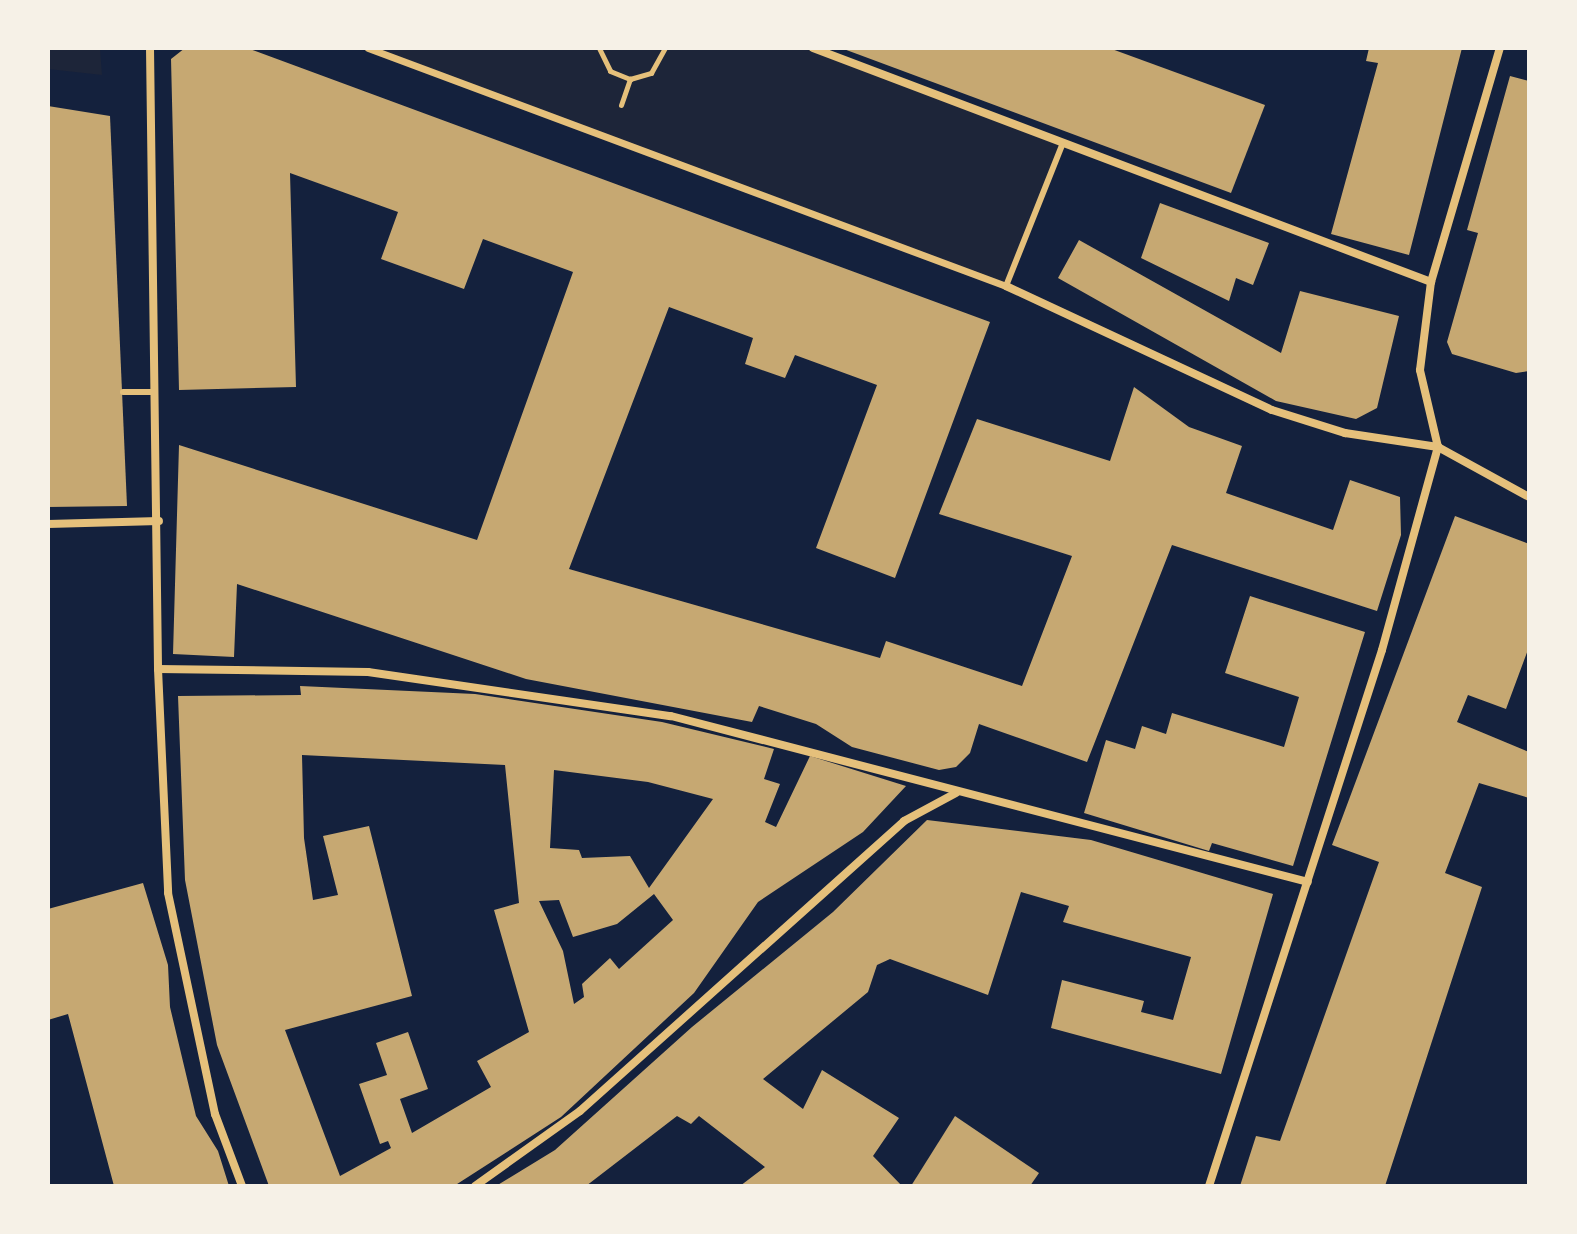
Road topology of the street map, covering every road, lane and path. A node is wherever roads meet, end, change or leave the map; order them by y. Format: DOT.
graph roads {
  1 [pos="150,48"];
  2 [pos="368,48"];
  3 [pos="599,48"];
  4 [pos="665,48"];
  5 [pos="813,48"];
  6 [pos="1500,48"];
  7 [pos="630,79"];
  8 [pos="621,105"];
  9 [pos="1063,143"];
  10 [pos="1431,282"];
  11 [pos="1006,286"];
  12 [pos="123,392"];
  13 [pos="158,392"];
  14 [pos="1438,447"];
  15 [pos="1529,497"];
  16 [pos="159,521"];
  17 [pos="48,524"];
  18 [pos="158,669"];
  19 [pos="956,793"];
  20 [pos="1308,882"];
  21 [pos="242,1186"];
  22 [pos="475,1186"];
  23 [pos="1209,1186"];
  1 -- 13 [label="street"];
  2 -- 11 [label="street"];
  3 -- 7 [label="path"];
  4 -- 7 [label="path"];
  5 -- 9 [label="street"];
  6 -- 10 [label="street"];
  7 -- 8 [label="path"];
  9 -- 10 [label="street"];
  9 -- 11 [label="lane"];
  10 -- 14 [label="street"];
  11 -- 14 [label="street"];
  12 -- 13 [label="lane"];
  13 -- 16 [label="street"];
  14 -- 15 [label="street"];
  14 -- 20 [label="street"];
  16 -- 17 [label="street"];
  16 -- 18 [label="street"];
  18 -- 19 [label="street"];
  18 -- 21 [label="street"];
  19 -- 20 [label="street"];
  19 -- 22 [label="street"];
  20 -- 23 [label="street"];
}
